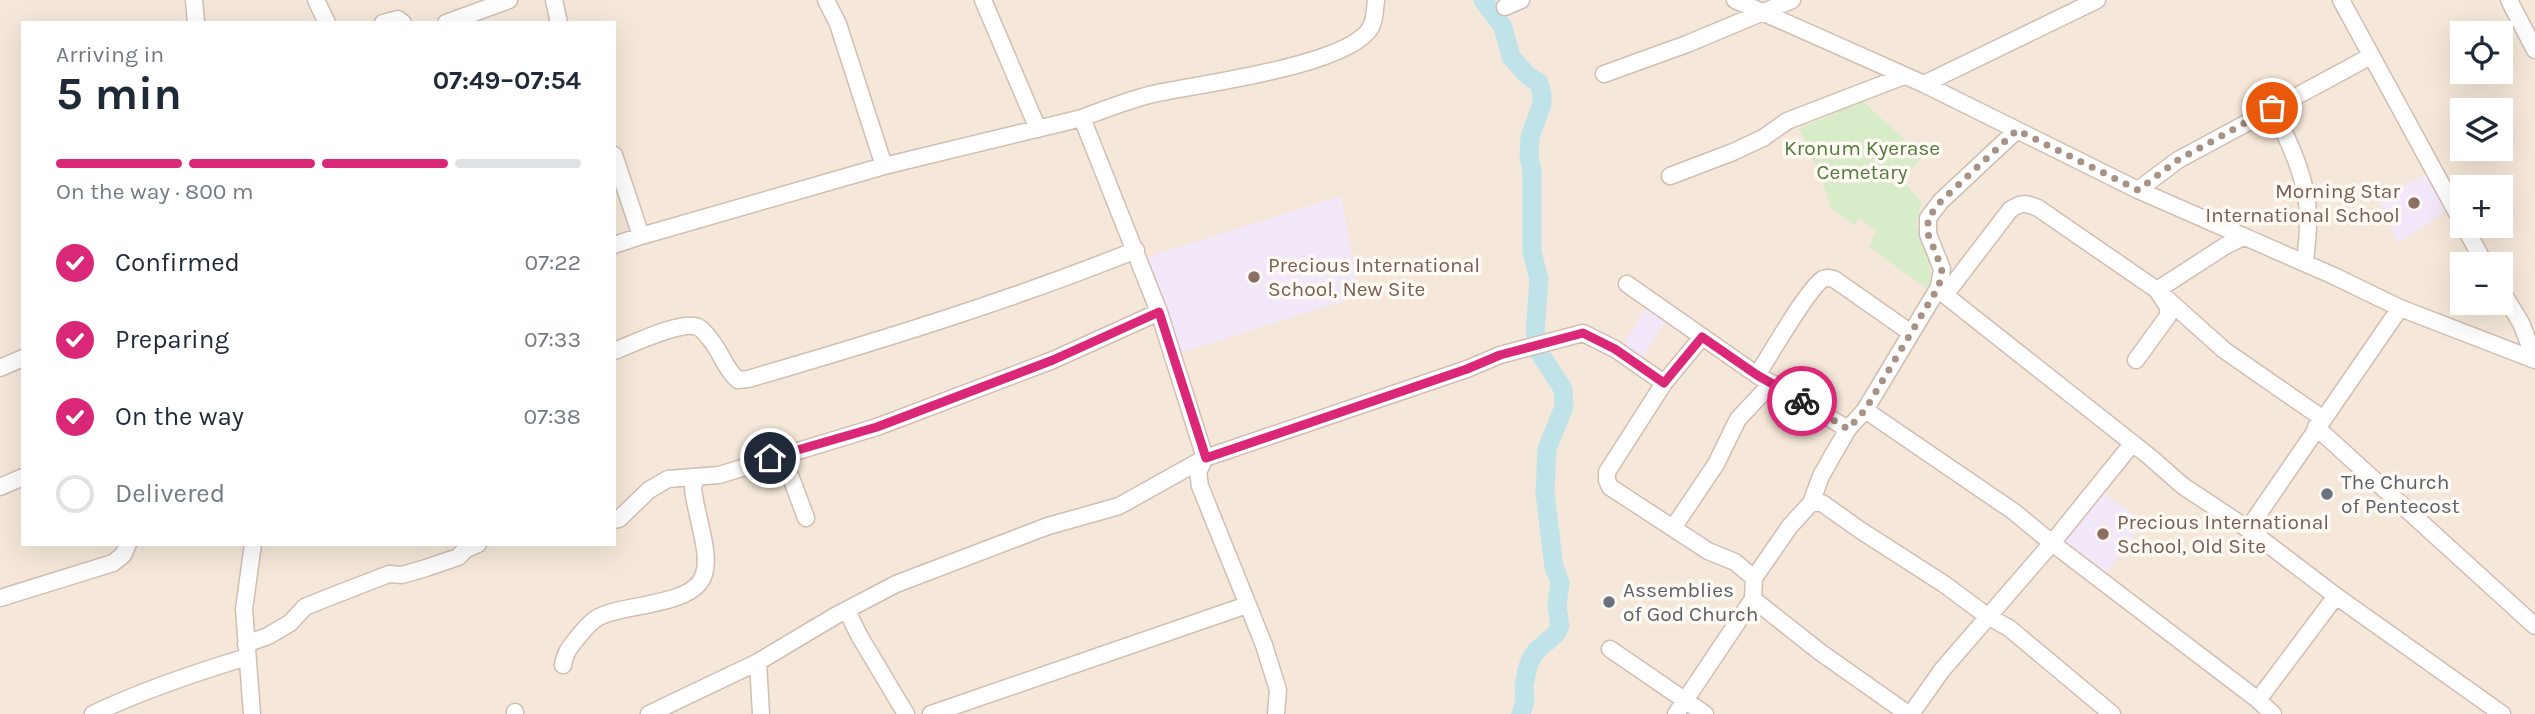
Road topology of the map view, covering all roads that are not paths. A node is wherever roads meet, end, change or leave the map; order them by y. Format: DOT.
graph roads {
  1 [pos="194,0"];
  2 [pos="316,0"];
  3 [pos="509,0"];
  4 [pos="554,0"];
  5 [pos="826,0"];
  6 [pos="983,0"];
  7 [pos="1376,0"];
  8 [pos="1521,0"];
  9 [pos="1735,0"];
  10 [pos="2341,0"];
  11 [pos="2509,0"];
  12 [pos="1786,1"];
  13 [pos="2090,1"];
  14 [pos="1505,7"];
  15 [pos="1764,13"];
  16 [pos="196,21"];
  17 [pos="326,21"];
  18 [pos="451,21"];
  19 [pos="559,21"];
  20 [pos="2529,26"];
  21 [pos="2535,50"];
  22 [pos="2371,56"];
  23 [pos="1604,74"];
  24 [pos="1904,76"];
  25 [pos="1924,84"];
  26 [pos="2272,108"];
  27 [pos="1082,118"];
  28 [pos="1038,129"];
  29 [pos="2017,130"];
  30 [pos="616,161"];
  31 [pos="884,166"];
  32 [pos="1670,176"];
  33 [pos="2138,190"];
  34 [pos="2450,200"];
  35 [pos="640,236"];
  36 [pos="2244,237"];
  37 [pos="616,244"];
  38 [pos="1136,250"];
  39 [pos="2305,263"];
  40 [pos="1627,284"];
  41 [pos="2157,290"];
  42 [pos="1942,291"];
  43 [pos="2513,303"];
  44 [pos="2400,308"];
  45 [pos="1159,312"];
  46 [pos="2528,320"];
  47 [pos="1911,333"];
  48 [pos="1702,337"];
  49 [pos="616,350"];
  50 [pos="21,359"];
  51 [pos="2136,360"];
  52 [pos="2535,360"];
  53 [pos="0,368"];
  54 [pos="1765,379"];
  55 [pos="1664,383"];
  56 [pos="1865,410"];
  57 [pos="2319,423"];
  58 [pos="1848,429"];
  59 [pos="2132,444"];
  60 [pos="785,454"];
  61 [pos="1206,458"];
  62 [pos="696,477"];
  63 [pos="21,478"];
  64 [pos="0,486"];
  65 [pos="1811,503"];
  66 [pos="806,518"];
  67 [pos="616,520"];
  68 [pos="1673,528"];
  69 [pos="2248,529"];
  70 [pos="2052,543"];
  71 [pos="127,546"];
  72 [pos="253,546"];
  73 [pos="474,546"];
  74 [pos="1754,578"];
  75 [pos="2336,596"];
  76 [pos="0,598"];
  77 [pos="1754,599"];
  78 [pos="1247,605"];
  79 [pos="847,611"];
  80 [pos="1987,616"];
  81 [pos="2535,626"];
  82 [pos="1610,649"];
  83 [pos="246,651"];
  84 [pos="758,662"];
  85 [pos="563,665"];
  86 [pos="1686,700"];
  87 [pos="2258,700"];
  88 [pos="93,714"];
  89 [pos="252,714"];
  90 [pos="649,714"];
  91 [pos="761,714"];
  92 [pos="906,714"];
  93 [pos="931,714"];
  94 [pos="1276,714"];
  95 [pos="1676,714"];
  96 [pos="1705,714"];
  97 [pos="1909,714"];
  98 [pos="2112,714"];
  99 [pos="2273,714"];
  100 [pos="2502,714"];
  1 -- 16 [label="street"];
  2 -- 17 [label="street"];
  3 -- 18 [label="street"];
  4 -- 19 [label="street"];
  5 -- 31 [label="street"];
  6 -- 28 [label="street"];
  7 -- 27 [label="street"];
  8 -- 14 [label="street"];
  9 -- 15 [label="street"];
  10 -- 22 [label="street"];
  11 -- 20 [label="street"];
  12 -- 15 [label="street"];
  13 -- 25 [label="street"];
  15 -- 23 [label="street"];
  15 -- 24 [label="street"];
  20 -- 21 [label="street"];
  22 -- 26 [label="street"];
  22 -- 34 [label="street"];
  24 -- 25 [label="street"];
  24 -- 32 [label="street"];
  25 -- 29 [label="street"];
  26 -- 33 [label="street"];
  26 -- 39 [label="street"];
  27 -- 28 [label="street"];
  27 -- 38 [label="street"];
  28 -- 31 [label="street"];
  29 -- 33 [label="street"];
  29 -- 42 [label="street"];
  30 -- 35 [label="street"];
  31 -- 35 [label="street"];
  33 -- 36 [label="street"];
  35 -- 37 [label="street"];
  36 -- 39 [label="street"];
  36 -- 41 [label="street"];
  38 -- 45 [label="street"];
  38 -- 49 [label="street"];
  39 -- 44 [label="street"];
  40 -- 48 [label="street"];
  41 -- 42 [label="street"];
  41 -- 51 [label="street"];
  41 -- 57 [label="street"];
  42 -- 47 [label="street"];
  42 -- 59 [label="street"];
  43 -- 46 [label="street"];
  44 -- 52 [label="street"];
  44 -- 57 [label="street"];
  45 -- 60 [label="street"];
  45 -- 61 [label="street"];
  46 -- 52 [label="street"];
  47 -- 54 [label="street"];
  47 -- 56 [label="street"];
  48 -- 54 [label="street"];
  48 -- 55 [label="street"];
  50 -- 53 [label="street"];
  54 -- 58 [label="street"];
  54 -- 68 [label="street"];
  55 -- 61 [label="street"];
  55 -- 68 [label="street"];
  56 -- 58 [label="street"];
  56 -- 70 [label="street"];
  57 -- 69 [label="street"];
  57 -- 81 [label="street"];
  58 -- 65 [label="street"];
  59 -- 69 [label="street"];
  59 -- 70 [label="street"];
  60 -- 62 [label="street"];
  60 -- 66 [label="street"];
  61 -- 78 [label="street"];
  61 -- 79 [label="street"];
  62 -- 67 [label="street"];
  62 -- 85 [label="street"];
  63 -- 64 [label="street"];
  65 -- 74 [label="street"];
  65 -- 80 [label="street"];
  68 -- 74 [label="street"];
  69 -- 75 [label="street"];
  70 -- 80 [label="street"];
  70 -- 87 [label="street"];
  71 -- 76 [label="street"];
  72 -- 83 [label="street"];
  73 -- 83 [label="street"];
  74 -- 77 [label="street"];
  75 -- 87 [label="street"];
  75 -- 100 [label="street"];
  77 -- 86 [label="street"];
  77 -- 97 [label="street"];
  78 -- 93 [label="street"];
  78 -- 94 [label="street"];
  79 -- 84 [label="street"];
  79 -- 92 [label="street"];
  80 -- 97 [label="street"];
  80 -- 98 [label="street"];
  82 -- 86 [label="street"];
  83 -- 88 [label="street"];
  83 -- 89 [label="street"];
  84 -- 90 [label="street"];
  84 -- 91 [label="street"];
  86 -- 95 [label="street"];
  86 -- 96 [label="street"];
  87 -- 99 [label="street"];
}
